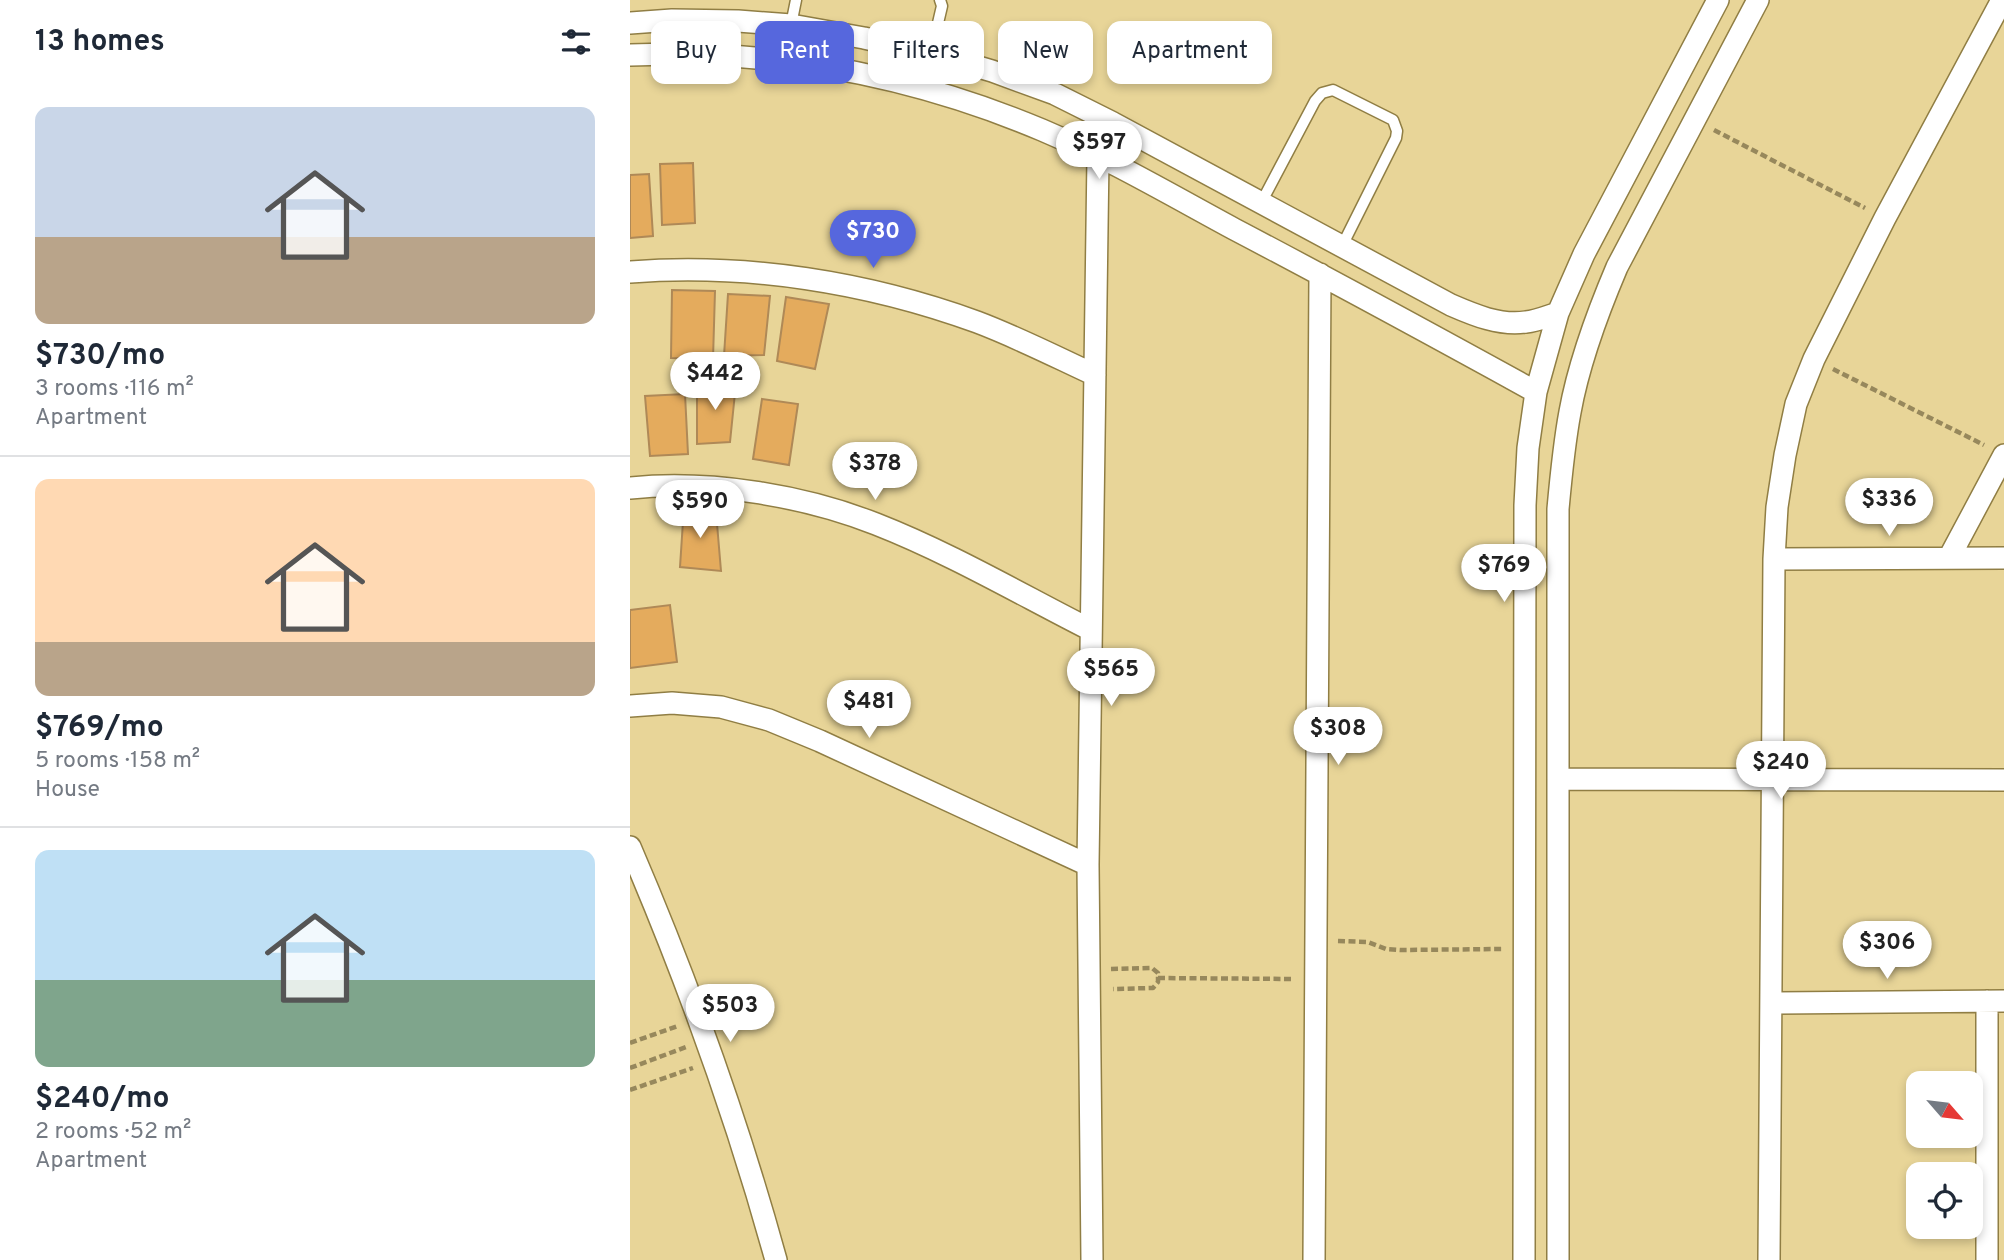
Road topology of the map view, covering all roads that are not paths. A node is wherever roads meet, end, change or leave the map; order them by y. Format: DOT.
graph roads {
  1 [pos="796,0"];
  2 [pos="940,0"];
  3 [pos="1718,0"];
  4 [pos="1758,0"];
  5 [pos="2001,0"];
  6 [pos="792,21"];
  7 [pos="938,21"];
  8 [pos="755,22"];
  9 [pos="630,23"];
  10 [pos="630,54"];
  11 [pos="984,69"];
  12 [pos="1098,157"];
  13 [pos="1261,203"];
  14 [pos="1342,246"];
  15 [pos="630,272"];
  16 [pos="1320,274"];
  17 [pos="1558,313"];
  18 [pos="1095,375"];
  19 [pos="1536,392"];
  20 [pos="2004,455"];
  21 [pos="630,488"];
  22 [pos="1949,558"];
  23 [pos="2004,558"];
  24 [pos="1774,559"];
  25 [pos="1091,630"];
  26 [pos="630,706"];
  27 [pos="1558,779"];
  28 [pos="1773,780"];
  29 [pos="2004,780"];
  30 [pos="630,847"];
  31 [pos="1088,865"];
  32 [pos="1996,1001"];
  33 [pos="1771,1003"];
  34 [pos="1558,1023"];
  35 [pos="1524,1025"];
  36 [pos="776,1260"];
  37 [pos="1092,1260"];
  38 [pos="1314,1260"];
  39 [pos="1524,1260"];
  40 [pos="1558,1260"];
  41 [pos="1769,1260"];
  42 [pos="1987,1260"];
  1 -- 6 [label="lane"];
  2 -- 7 [label="lane"];
  3 -- 17 [label="street"];
  4 -- 27 [label="street"];
  5 -- 24 [label="street"];
  8 -- 9 [label="street"];
  10 -- 12 [label="street"];
  11 -- 13 [label="street"];
  12 -- 16 [label="street"];
  12 -- 18 [label="street"];
  13 -- 14 [label="street"];
  13 -- 14 [label="lane"];
  14 -- 17 [label="street"];
  15 -- 18 [label="street"];
  16 -- 19 [label="street"];
  16 -- 38 [label="street"];
  17 -- 19 [label="street"];
  18 -- 25 [label="street"];
  19 -- 35 [label="street"];
  20 -- 22 [label="street"];
  21 -- 25 [label="street"];
  22 -- 23 [label="street"];
  22 -- 24 [label="street"];
  24 -- 28 [label="street"];
  25 -- 31 [label="street"];
  26 -- 31 [label="street"];
  27 -- 28 [label="street"];
  27 -- 34 [label="street"];
  28 -- 29 [label="street"];
  28 -- 33 [label="street"];
  30 -- 36 [label="street"];
  31 -- 37 [label="street"];
  32 -- 33 [label="street"];
  32 -- 42 [label="street"];
  33 -- 41 [label="street"];
  34 -- 35 [label="street"];
  34 -- 40 [label="street"];
  35 -- 39 [label="street"];
}
